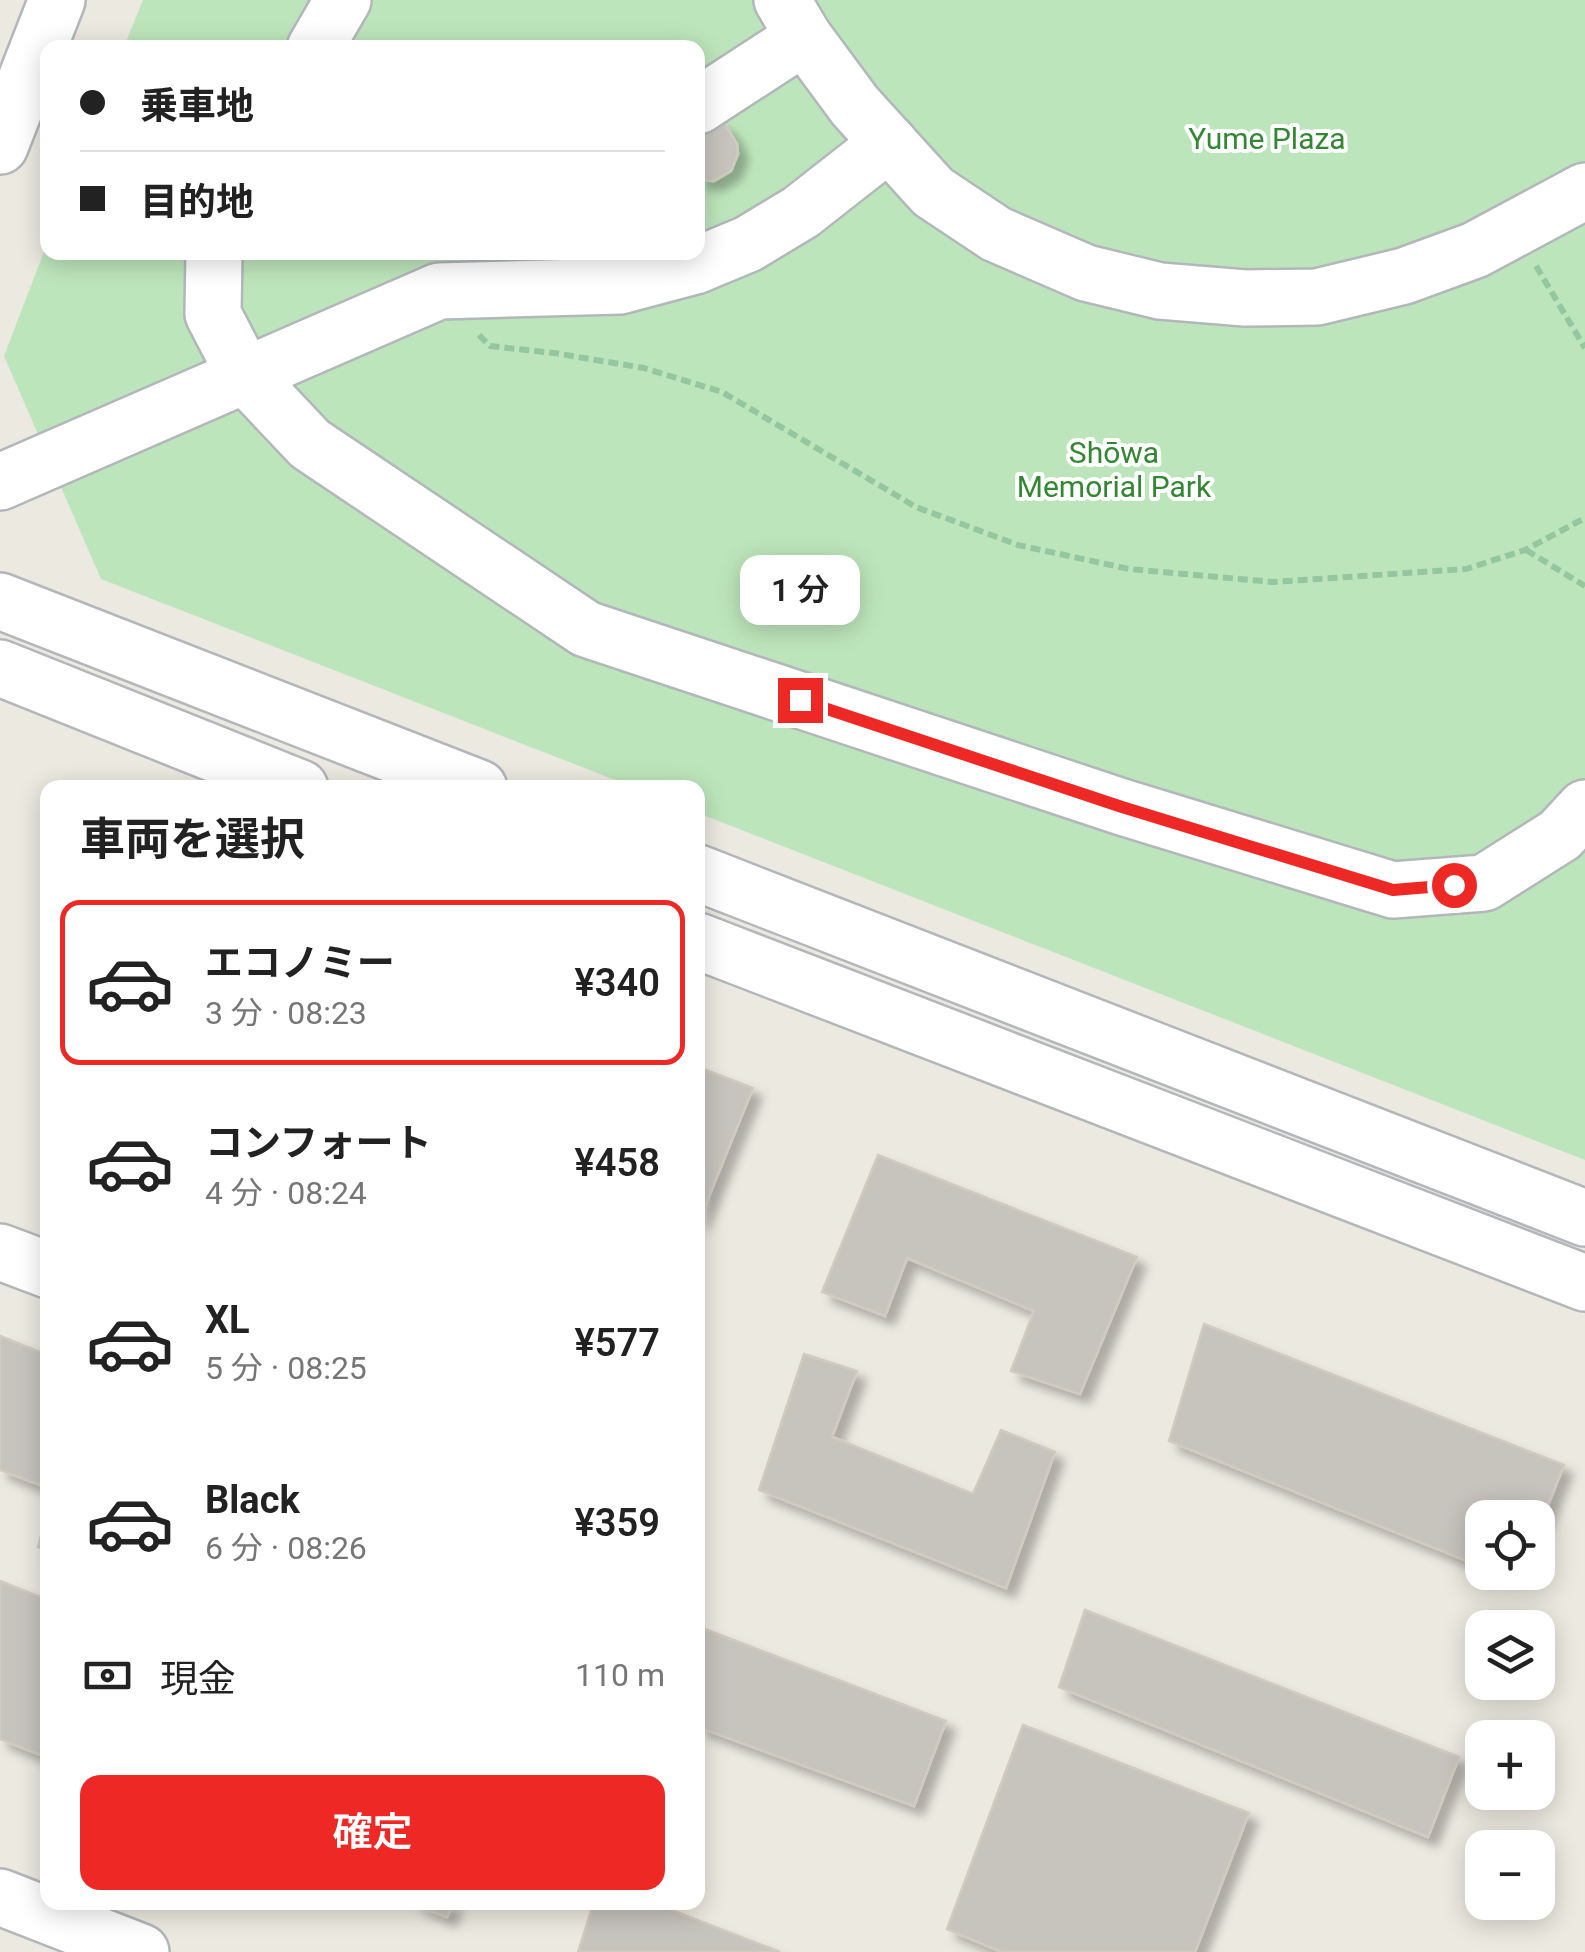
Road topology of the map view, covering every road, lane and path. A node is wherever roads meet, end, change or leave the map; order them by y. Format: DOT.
graph roads {
  1 [pos="57,0"];
  2 [pos="343,0"];
  3 [pos="793,19"];
  4 [pos="41,40"];
  5 [pos="320,40"];
  6 [pos="40,44"];
  7 [pos="705,100"];
  8 [pos="889,143"];
  9 [pos="0,146"];
  10 [pos="1585,191"];
  11 [pos="1513,232"];
  12 [pos="214,260"];
  13 [pos="470,260"];
  14 [pos="439,291"];
  15 [pos="1585,348"];
  16 [pos="244,374"];
  17 [pos="0,482"];
  18 [pos="1585,518"];
  19 [pos="1525,550"];
  20 [pos="1585,586"];
  21 [pos="0,601"];
  22 [pos="0,668"];
  23 [pos="280,780"];
  24 [pos="458,780"];
  25 [pos="1585,808"];
  26 [pos="705,876"];
  27 [pos="705,944"];
  28 [pos="1585,1218"];
  29 [pos="0,1252"];
  30 [pos="40,1267"];
  31 [pos="1585,1283"];
  32 [pos="0,1897"];
  33 [pos="130,1950"];
  1 -- 4 [label="street"];
  2 -- 5 [label="street"];
  3 -- 7 [label="street"];
  3 -- 8 [label="street"];
  6 -- 9 [label="street"];
  8 -- 11 [label="street"];
  8 -- 14 [label="street"];
  10 -- 11 [label="street"];
  11 -- 15 [label="path"];
  12 -- 16 [label="street"];
  13 -- 14 [label="street"];
  14 -- 16 [label="street"];
  14 -- 19 [label="path"];
  16 -- 17 [label="street"];
  16 -- 25 [label="street"];
  18 -- 19 [label="path"];
  19 -- 20 [label="path"];
  21 -- 24 [label="street"];
  22 -- 23 [label="street"];
  26 -- 28 [label="street"];
  27 -- 31 [label="street"];
  29 -- 30 [label="street"];
  32 -- 33 [label="street"];
}
